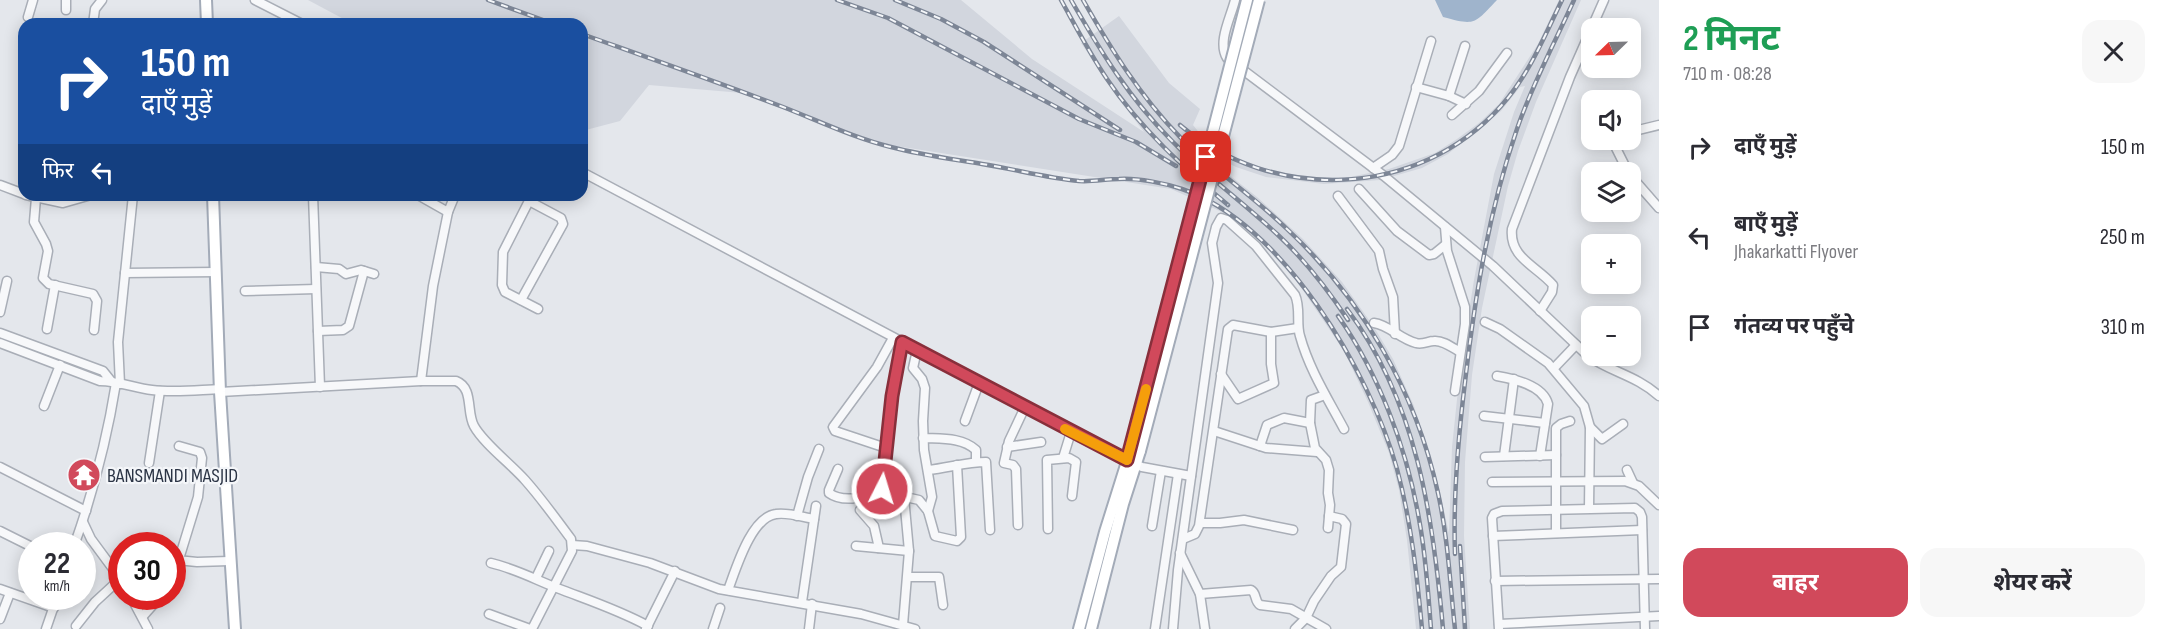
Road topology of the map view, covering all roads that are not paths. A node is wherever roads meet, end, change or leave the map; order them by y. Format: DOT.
graph roads {
  1 [pos="33,0"];
  2 [pos="66,0"];
  3 [pos="102,0"];
  4 [pos="206,0"];
  5 [pos="255,0"];
  6 [pos="1235,0"];
  7 [pos="1247,0"];
  8 [pos="1259,0"];
  9 [pos="1604,0"];
  10 [pos="66,10"];
  11 [pos="28,17"];
  12 [pos="94,18"];
  13 [pos="207,18"];
  14 [pos="290,18"];
  15 [pos="1431,41"];
  16 [pos="1465,46"];
  17 [pos="1507,53"];
  18 [pos="1416,87"];
  19 [pos="1449,96"];
  20 [pos="1466,104"];
  21 [pos="1452,115"];
  22 [pos="1659,125"];
  23 [pos="1641,129"];
  24 [pos="1372,168"];
  25 [pos="588,175"];
  26 [pos="0,185"];
  27 [pos="1641,188"];
  28 [pos="1359,189"];
  29 [pos="18,192"];
  30 [pos="1338,196"];
  31 [pos="36,201"];
  32 [pos="52,201"];
  33 [pos="70,201"];
  34 [pos="132,201"];
  35 [pos="213,201"];
  36 [pos="313,201"];
  37 [pos="429,201"];
  38 [pos="453,201"];
  39 [pos="529,201"];
  40 [pos="536,201"];
  41 [pos="1659,208"];
  42 [pos="448,212"];
  43 [pos="1444,228"];
  44 [pos="1445,245"];
  45 [pos="316,267"];
  46 [pos="364,271"];
  47 [pos="216,272"];
  48 [pos="125,273"];
  49 [pos="374,274"];
  50 [pos="7,281"];
  51 [pos="55,285"];
  52 [pos="316,289"];
  53 [pos="245,291"];
  54 [pos="521,300"];
  55 [pos="538,309"];
  56 [pos="1540,311"];
  57 [pos="0,312"];
  58 [pos="1212,321"];
  59 [pos="1485,322"];
  60 [pos="1374,323"];
  61 [pos="1298,328"];
  62 [pos="47,329"];
  63 [pos="94,330"];
  64 [pos="318,331"];
  65 [pos="1226,332"];
  66 [pos="1271,332"];
  67 [pos="0,333"];
  68 [pos="1395,334"];
  69 [pos="893,338"];
  70 [pos="0,342"];
  71 [pos="902,342"];
  72 [pos="1576,345"];
  73 [pos="917,350"];
  74 [pos="1460,352"];
  75 [pos="60,365"];
  76 [pos="1554,368"];
  77 [pos="1221,373"];
  78 [pos="1497,376"];
  79 [pos="1514,379"];
  80 [pos="421,381"];
  81 [pos="116,382"];
  82 [pos="979,383"];
  83 [pos="320,387"];
  84 [pos="160,391"];
  85 [pos="220,391"];
  86 [pos="1455,391"];
  87 [pos="1325,395"];
  88 [pos="1659,396"];
  89 [pos="44,406"];
  90 [pos="1025,407"];
  91 [pos="1484,416"];
  92 [pos="1508,419"];
  93 [pos="965,421"];
  94 [pos="1570,421"];
  95 [pos="1310,423"];
  96 [pos="1545,423"];
  97 [pos="1623,424"];
  98 [pos="1590,427"];
  99 [pos="1344,429"];
  100 [pos="1214,431"];
  101 [pos="1071,432"];
  102 [pos="923,438"];
  103 [pos="1041,442"];
  104 [pos="179,446"];
  105 [pos="1260,446"];
  106 [pos="886,447"];
  107 [pos="1007,447"];
  108 [pos="819,449"];
  109 [pos="1135,450"];
  110 [pos="1317,452"];
  111 [pos="1556,455"];
  112 [pos="1504,456"];
  113 [pos="1540,456"];
  114 [pos="1485,457"];
  115 [pos="1063,458"];
  116 [pos="976,462"];
  117 [pos="149,463"];
  118 [pos="1132,463"];
  119 [pos="957,465"];
  120 [pos="0,468"];
  121 [pos="838,469"];
  122 [pos="928,470"];
  123 [pos="1627,470"];
  124 [pos="1161,471"];
  125 [pos="1178,474"];
  126 [pos="1191,476"];
  127 [pos="1492,482"];
  128 [pos="1556,482"];
  129 [pos="1589,482"];
  130 [pos="1633,483"];
  131 [pos="883,492"];
  132 [pos="1072,496"];
  133 [pos="1650,496"];
  134 [pos="904,497"];
  135 [pos="1659,505"];
  136 [pos="816,506"];
  137 [pos="1589,508"];
  138 [pos="1556,509"];
  139 [pos="860,510"];
  140 [pos="1638,510"];
  141 [pos="86,511"];
  142 [pos="928,511"];
  143 [pos="797,516"];
  144 [pos="1329,516"];
  145 [pos="814,519"];
  146 [pos="83,522"];
  147 [pos="1200,523"];
  148 [pos="1018,525"];
  149 [pos="1152,526"];
  150 [pos="1328,528"];
  151 [pos="1048,529"];
  152 [pos="990,530"];
  153 [pos="1293,530"];
  154 [pos="1642,530"];
  155 [pos="0,531"];
  156 [pos="79,532"];
  157 [pos="1556,533"];
  158 [pos="1493,536"];
  159 [pos="186,537"];
  160 [pos="1183,539"];
  161 [pos="18,540"];
  162 [pos="572,545"];
  163 [pos="856,546"];
  164 [pos="879,548"];
  165 [pos="909,550"];
  166 [pos="549,552"];
  167 [pos="1180,553"];
  168 [pos="186,561"];
  169 [pos="229,561"];
  170 [pos="108,562"];
  171 [pos="491,563"];
  172 [pos="675,572"];
  173 [pos="908,577"];
  174 [pos="1642,577"];
  175 [pos="536,578"];
  176 [pos="1659,579"];
  177 [pos="1495,581"];
  178 [pos="554,586"];
  179 [pos="0,589"];
  180 [pos="728,590"];
  181 [pos="108,591"];
  182 [pos="10,593"];
  183 [pos="1200,594"];
  184 [pos="18,596"];
  185 [pos="802,602"];
  186 [pos="812,604"];
  187 [pos="943,605"];
  188 [pos="720,608"];
  189 [pos="53,610"];
  190 [pos="139,610"];
  191 [pos="148,610"];
  192 [pos="489,614"];
  193 [pos="143,616"];
  194 [pos="1659,616"];
  195 [pos="1644,617"];
  196 [pos="1306,618"];
  197 [pos="0,619"];
  198 [pos="903,625"];
  199 [pos="76,626"];
  200 [pos="1499,626"];
  201 [pos="647,628"];
  202 [pos="46,629"];
  203 [pos="148,629"];
  204 [pos="235,629"];
  205 [pos="531,629"];
  206 [pos="712,629"];
  207 [pos="809,629"];
  208 [pos="915,629"];
  209 [pos="1079,629"];
  210 [pos="1091,629"];
  211 [pos="1155,629"];
  212 [pos="1173,629"];
  213 [pos="1205,629"];
  214 [pos="1295,629"];
  215 [pos="1326,629"];
  216 [pos="1645,629"];
  1 -- 11 [label="street"];
  2 -- 10 [label="street"];
  3 -- 12 [label="street"];
  4 -- 13 [label="main road"];
  5 -- 14 [label="street"];
  6 -- 24 [label="street"];
  7 -- 109 [label="main road, bridge"];
  8 -- 109 [label="main road, bridge"];
  9 -- 56 [label="street"];
  15 -- 18 [label="street"];
  16 -- 19 [label="street"];
  17 -- 20 [label="street"];
  18 -- 19 [label="street"];
  18 -- 24 [label="street"];
  19 -- 20 [label="street"];
  20 -- 21 [label="street"];
  22 -- 23 [label="street"];
  24 -- 43 [label="street"];
  25 -- 69 [label="street"];
  26 -- 29 [label="street"];
  27 -- 41 [label="street"];
  28 -- 44 [label="street"];
  30 -- 68 [label="street"];
  31 -- 51 [label="street"];
  32 -- 33 [label="street"];
  34 -- 48 [label="street"];
  35 -- 47 [label="main road"];
  36 -- 45 [label="street"];
  37 -- 42 [label="street"];
  38 -- 42 [label="street"];
  39 -- 54 [label="street"];
  40 -- 54 [label="street"];
  42 -- 80 [label="street"];
  43 -- 44 [label="street"];
  43 -- 56 [label="street"];
  44 -- 74 [label="street"];
  45 -- 46 [label="street"];
  45 -- 52 [label="street"];
  46 -- 49 [label="street"];
  46 -- 64 [label="street"];
  47 -- 48 [label="street"];
  47 -- 85 [label="main road"];
  48 -- 81 [label="street"];
  50 -- 57 [label="street"];
  51 -- 62 [label="street"];
  51 -- 63 [label="street"];
  52 -- 53 [label="street"];
  52 -- 64 [label="street"];
  54 -- 55 [label="street"];
  56 -- 72 [label="street"];
  58 -- 61 [label="street"];
  58 -- 65 [label="street"];
  58 -- 126 [label="street"];
  59 -- 76 [label="street"];
  60 -- 68 [label="street"];
  61 -- 66 [label="street"];
  61 -- 87 [label="street"];
  64 -- 83 [label="street"];
  65 -- 66 [label="street"];
  65 -- 77 [label="street"];
  66 -- 77 [label="street"];
  67 -- 81 [label="street"];
  68 -- 74 [label="street"];
  69 -- 71 [label="street"];
  69 -- 106 [label="street"];
  70 -- 75 [label="street"];
  71 -- 73 [label="street"];
  71 -- 106 [label="street"];
  72 -- 76 [label="street"];
  72 -- 88 [label="street"];
  73 -- 82 [label="street"];
  73 -- 102 [label="street"];
  74 -- 86 [label="street"];
  75 -- 81 [label="street"];
  75 -- 89 [label="street"];
  76 -- 98 [label="street"];
  77 -- 100 [label="street"];
  78 -- 79 [label="street"];
  79 -- 92 [label="street"];
  79 -- 96 [label="street"];
  80 -- 83 [label="street"];
  80 -- 162 [label="street"];
  81 -- 84 [label="street"];
  81 -- 141 [label="street"];
  82 -- 90 [label="street"];
  82 -- 93 [label="street"];
  83 -- 85 [label="street"];
  84 -- 85 [label="street"];
  84 -- 117 [label="street"];
  85 -- 169 [label="main road"];
  87 -- 95 [label="street"];
  87 -- 99 [label="street"];
  90 -- 101 [label="street"];
  90 -- 107 [label="street"];
  91 -- 92 [label="street"];
  92 -- 96 [label="street"];
  92 -- 112 [label="street"];
  94 -- 111 [label="street"];
  95 -- 105 [label="street"];
  95 -- 110 [label="street"];
  96 -- 113 [label="street"];
  97 -- 98 [label="street"];
  98 -- 129 [label="street"];
  100 -- 105 [label="street"];
  100 -- 147 [label="street"];
  101 -- 115 [label="street"];
  101 -- 118 [label="street"];
  102 -- 116 [label="street"];
  102 -- 122 [label="street"];
  103 -- 107 [label="street"];
  104 -- 159 [label="street"];
  105 -- 110 [label="street"];
  106 -- 131 [label="street"];
  107 -- 148 [label="street"];
  108 -- 143 [label="street"];
  109 -- 118 [label="main road"];
  110 -- 144 [label="street"];
  111 -- 113 [label="street"];
  111 -- 128 [label="street"];
  112 -- 113 [label="street"];
  112 -- 114 [label="street"];
  115 -- 132 [label="street"];
  115 -- 151 [label="street"];
  116 -- 119 [label="street"];
  116 -- 152 [label="street"];
  118 -- 124 [label="street"];
  118 -- 209 [label="main road"];
  118 -- 210 [label="main road"];
  119 -- 122 [label="street"];
  119 -- 142 [label="street"];
  120 -- 141 [label="street"];
  121 -- 131 [label="street"];
  122 -- 142 [label="street"];
  123 -- 130 [label="street"];
  124 -- 125 [label="street"];
  124 -- 149 [label="street"];
  125 -- 126 [label="street"];
  125 -- 211 [label="street"];
  126 -- 160 [label="street"];
  127 -- 128 [label="street"];
  128 -- 129 [label="street"];
  128 -- 138 [label="street"];
  129 -- 130 [label="street"];
  129 -- 137 [label="street"];
  130 -- 133 [label="street"];
  131 -- 134 [label="street"];
  133 -- 135 [label="street"];
  133 -- 140 [label="street"];
  134 -- 142 [label="street"];
  134 -- 165 [label="street"];
  136 -- 145 [label="street"];
  137 -- 138 [label="street"];
  137 -- 140 [label="street"];
  138 -- 157 [label="street"];
  138 -- 158 [label="street"];
  139 -- 164 [label="street"];
  140 -- 154 [label="street"];
  141 -- 146 [label="street"];
  143 -- 145 [label="street"];
  143 -- 180 [label="street"];
  144 -- 150 [label="street"];
  144 -- 196 [label="street"];
  145 -- 185 [label="street"];
  146 -- 156 [label="street"];
  146 -- 170 [label="street"];
  147 -- 153 [label="street"];
  147 -- 160 [label="street"];
  154 -- 157 [label="street"];
  154 -- 174 [label="street"];
  155 -- 161 [label="street"];
  157 -- 158 [label="street"];
  158 -- 177 [label="street"];
  160 -- 167 [label="street"];
  162 -- 172 [label="street"];
  162 -- 178 [label="street"];
  163 -- 164 [label="street"];
  164 -- 165 [label="street"];
  165 -- 173 [label="street"];
  166 -- 175 [label="street"];
  167 -- 183 [label="street"];
  167 -- 212 [label="street"];
  168 -- 169 [label="street"];
  169 -- 204 [label="main road"];
  171 -- 175 [label="street"];
  172 -- 180 [label="street"];
  172 -- 201 [label="street"];
  173 -- 187 [label="street"];
  173 -- 198 [label="street"];
  174 -- 176 [label="street"];
  174 -- 177 [label="street"];
  174 -- 195 [label="street"];
  175 -- 178 [label="street"];
  177 -- 200 [label="street"];
  178 -- 201 [label="street"];
  178 -- 205 [label="street"];
  179 -- 182 [label="street"];
  180 -- 185 [label="street"];
  181 -- 199 [label="street"];
  182 -- 184 [label="street"];
  182 -- 197 [label="street"];
  183 -- 196 [label="street"];
  183 -- 213 [label="street"];
  185 -- 186 [label="street"];
  186 -- 198 [label="street"];
  186 -- 207 [label="street"];
  188 -- 206 [label="street"];
  189 -- 202 [label="street"];
  190 -- 193 [label="street"];
  191 -- 193 [label="street"];
  192 -- 205 [label="street"];
  193 -- 203 [label="street"];
  194 -- 195 [label="street"];
  195 -- 200 [label="street"];
  195 -- 216 [label="street"];
  196 -- 214 [label="street"];
  196 -- 215 [label="street"];
  198 -- 208 [label="street"];
}
